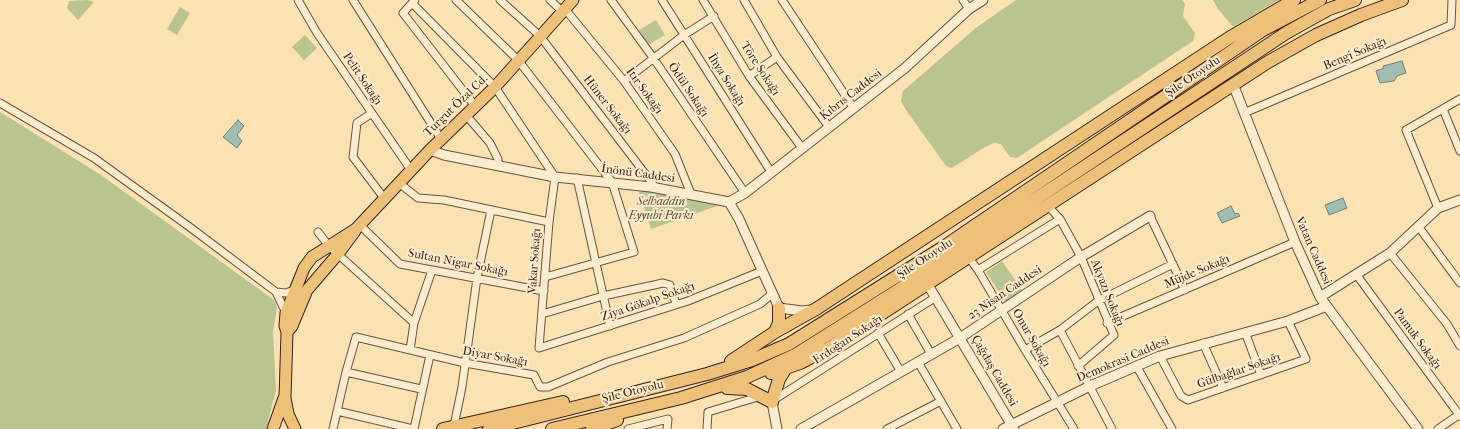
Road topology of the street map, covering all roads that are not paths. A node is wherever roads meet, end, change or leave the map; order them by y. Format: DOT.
graph roads {
  1 [pos="298,0"];
  2 [pos="353,0"];
  3 [pos="456,0"];
  4 [pos="500,0"];
  5 [pos="550,0"];
  6 [pos="573,0"];
  7 [pos="611,0"];
  8 [pos="662,0"];
  9 [pos="703,0"];
  10 [pos="744,0"];
  11 [pos="782,0"];
  12 [pos="964,0"];
  13 [pos="983,0"];
  14 [pos="1294,0"];
  15 [pos="1320,0"];
  16 [pos="1355,0"];
  17 [pos="1402,0"];
  18 [pos="1452,0"];
  19 [pos="413,1"];
  20 [pos="969,8"];
  21 [pos="564,10"];
  22 [pos="714,16"];
  23 [pos="684,35"];
  24 [pos="540,36"];
  25 [pos="777,57"];
  26 [pos="654,59"];
  27 [pos="518,60"];
  28 [pos="749,76"];
  29 [pos="624,81"];
  30 [pos="1233,84"];
  31 [pos="495,87"];
  32 [pos="1460,99"];
  33 [pos="0,103"];
  34 [pos="475,106"];
  35 [pos="853,107"];
  36 [pos="1444,108"];
  37 [pos="372,113"];
  38 [pos="1244,113"];
  39 [pos="466,115"];
  40 [pos="829,127"];
  41 [pos="441,139"];
  42 [pos="802,148"];
  43 [pos="430,150"];
  44 [pos="1460,151"];
  45 [pos="498,165"];
  46 [pos="411,170"];
  47 [pos="771,172"];
  48 [pos="555,177"];
  49 [pos="577,178"];
  50 [pos="612,182"];
  51 [pos="399,183"];
  52 [pos="656,188"];
  53 [pos="745,193"];
  54 [pos="691,194"];
  55 [pos="384,198"];
  56 [pos="1460,200"];
  57 [pos="729,202"];
  58 [pos="1048,206"];
  59 [pos="1438,208"];
  60 [pos="491,210"];
  61 [pos="1150,216"];
  62 [pos="1060,219"];
  63 [pos="549,222"];
  64 [pos="1418,226"];
  65 [pos="358,227"];
  66 [pos="318,232"];
  67 [pos="1295,242"];
  68 [pos="329,246"];
  69 [pos="1390,253"];
  70 [pos="338,254"];
  71 [pos="1081,257"];
  72 [pos="969,258"];
  73 [pos="595,263"];
  74 [pos="1173,264"];
  75 [pos="432,270"];
  76 [pos="978,270"];
  77 [pos="762,271"];
  78 [pos="1356,274"];
  79 [pos="545,277"];
  80 [pos="477,278"];
  81 [pos="1460,283"];
  82 [pos="928,284"];
  83 [pos="294,290"];
  84 [pos="1185,290"];
  85 [pos="544,291"];
  86 [pos="276,292"];
  87 [pos="773,293"];
  88 [pos="603,296"];
  89 [pos="936,297"];
  90 [pos="1320,297"];
  91 [pos="1098,301"];
  92 [pos="676,304"];
  93 [pos="1327,306"];
  94 [pos="779,308"];
  95 [pos="816,309"];
  96 [pos="1002,310"];
  97 [pos="286,313"];
  98 [pos="542,314"];
  99 [pos="908,314"];
  100 [pos="1288,321"];
  101 [pos="414,323"];
  102 [pos="1107,323"];
  103 [pos="610,326"];
  104 [pos="1060,330"];
  105 [pos="287,332"];
  106 [pos="775,332"];
  107 [pos="1245,332"];
  108 [pos="878,333"];
  109 [pos="960,338"];
  110 [pos="1203,343"];
  111 [pos="1460,346"];
  112 [pos="539,348"];
  113 [pos="410,350"];
  114 [pos="1025,350"];
  115 [pos="931,354"];
  116 [pos="430,355"];
  117 [pos="795,355"];
  118 [pos="1160,356"];
  119 [pos="918,362"];
  120 [pos="465,363"];
  121 [pos="1078,366"];
  122 [pos="1137,367"];
  123 [pos="785,369"];
  124 [pos="346,372"];
  125 [pos="901,372"];
  126 [pos="707,374"];
  127 [pos="1261,375"];
  128 [pos="747,377"];
  129 [pos="1088,387"];
  130 [pos="1223,388"];
  131 [pos="421,389"];
  132 [pos="642,389"];
  133 [pos="708,389"];
  134 [pos="285,398"];
  135 [pos="767,399"];
  136 [pos="941,401"];
  137 [pos="1058,403"];
  138 [pos="643,408"];
  139 [pos="337,411"];
  140 [pos="1460,415"];
  141 [pos="455,421"];
  142 [pos="1009,427"];
  143 [pos="274,429"];
  144 [pos="295,429"];
  145 [pos="333,429"];
  146 [pos="414,429"];
  147 [pos="443,429"];
  148 [pos="489,429"];
  149 [pos="552,429"];
  150 [pos="592,429"];
  151 [pos="628,429"];
  152 [pos="667,429"];
  153 [pos="707,429"];
  154 [pos="777,429"];
  155 [pos="801,429"];
  156 [pos="887,429"];
  157 [pos="957,429"];
  158 [pos="1074,429"];
  159 [pos="1112,429"];
  160 [pos="1172,429"];
  161 [pos="1418,429"];
  162 [pos="1438,429"];
  1 -- 37 [label="street, Pelit Sokağı"];
  2 -- 41 [label="street"];
  3 -- 27 [label="street"];
  4 -- 24 [label="street, Hüner Sokağı"];
  5 -- 21 [label="street, Itır Sokağı"];
  6 -- 21 [label="main road, Turgut Özal Cd."];
  7 -- 26 [label="street, Ödül Sokağı"];
  8 -- 23 [label="street, İhya Sokağı"];
  9 -- 22 [label="street, Töre Sokağı"];
  10 -- 25 [label="street"];
  11 -- 35 [label="street"];
  12 -- 20 [label="street"];
  13 -- 20 [label="street, Kıbrıs Caddesi"];
  14 -- 95 [label="highway"];
  15 -- 126 [label="highway, Şile Otoyolu"];
  16 -- 117 [label="highway, Şile Otoyolu"];
  17 -- 30 [label="highway"];
  18 -- 38 [label="street, Bengi Sokağı"];
  19 -- 31 [label="street"];
  19 -- 34 [label="street"];
  20 -- 35 [label="street, Kıbrıs Caddesi"];
  21 -- 24 [label="main road, Turgut Özal Cd."];
  21 -- 29 [label="street, Itır Sokağı"];
  22 -- 23 [label="street"];
  22 -- 28 [label="street, Töre Sokağı"];
  23 -- 26 [label="street"];
  23 -- 47 [label="street, İhya Sokağı"];
  24 -- 27 [label="main road, Turgut Özal Cd."];
  24 -- 52 [label="street, Hüner Sokağı"];
  25 -- 28 [label="street"];
  25 -- 40 [label="street"];
  26 -- 29 [label="street"];
  26 -- 53 [label="street, Ödül Sokağı"];
  27 -- 31 [label="main road, Turgut Özal Cd."];
  27 -- 50 [label="street"];
  28 -- 42 [label="street, Töre Sokağı"];
  29 -- 54 [label="street, Itır Sokağı"];
  30 -- 38 [label="street, Vatan Caddesi"];
  30 -- 58 [label="highway"];
  31 -- 34 [label="main road, Turgut Özal Cd."];
  31 -- 48 [label="street"];
  32 -- 36 [label="street"];
  33 -- 86 [label="street"];
  34 -- 39 [label="main road, Turgut Özal Cd."];
  35 -- 40 [label="street, Kıbrıs Caddesi"];
  36 -- 44 [label="street"];
  36 -- 59 [label="street"];
  37 -- 46 [label="street, Pelit Sokağı"];
  37 -- 55 [label="street"];
  38 -- 67 [label="street, Vatan Caddesi"];
  39 -- 41 [label="main road, Turgut Özal Cd."];
  39 -- 45 [label="street"];
  40 -- 42 [label="street, Kıbrıs Caddesi"];
  41 -- 43 [label="main road, Turgut Özal Cd."];
  42 -- 47 [label="street, Kıbrıs Caddesi"];
  43 -- 45 [label="street, İnönü Caddesi"];
  43 -- 46 [label="main road, Turgut Özal Cd."];
  45 -- 48 [label="street, İnönü Caddesi"];
  46 -- 51 [label="main road, Turgut Özal Cd."];
  47 -- 53 [label="street, Kıbrıs Caddesi"];
  48 -- 49 [label="street, İnönü Caddesi"];
  48 -- 63 [label="street, Vakar Sokağı"];
  49 -- 50 [label="street, İnönü Caddesi"];
  49 -- 73 [label="street"];
  50 -- 52 [label="street, İnönü Caddesi"];
  50 -- 73 [label="street"];
  51 -- 55 [label="main road, Turgut Özal Cd."];
  51 -- 60 [label="street"];
  52 -- 54 [label="street, İnönü Caddesi"];
  53 -- 57 [label="street, Kıbrıs Caddesi"];
  54 -- 57 [label="street, İnönü Caddesi"];
  55 -- 65 [label="main road, Turgut Özal Cd."];
  56 -- 59 [label="street"];
  57 -- 77 [label="street"];
  58 -- 62 [label="street, Akyazı Sokağı"];
  58 -- 72 [label="highway"];
  59 -- 64 [label="street"];
  60 -- 63 [label="street"];
  60 -- 80 [label="street"];
  61 -- 71 [label="street, 23 Nisan Caddesi"];
  61 -- 74 [label="street, 23 Nisan Caddesi"];
  62 -- 71 [label="street, Akyazı Sokağı"];
  62 -- 76 [label="street"];
  63 -- 79 [label="street, Vakar Sokağı"];
  64 -- 69 [label="street"];
  64 -- 81 [label="street"];
  65 -- 68 [label="main road, Turgut Özal Cd."];
  65 -- 70 [label="main road, Turgut Özal Cd."];
  65 -- 75 [label="street, Sultan Nigar Sokağı"];
  66 -- 68 [label="street"];
  67 -- 84 [label="street, Müjde Sokağı"];
  67 -- 90 [label="street, Vatan Caddesi"];
  68 -- 70 [label="street"];
  68 -- 83 [label="main road, Turgut Özal Cd."];
  69 -- 78 [label="street"];
  69 -- 111 [label="street"];
  70 -- 101 [label="street"];
  70 -- 105 [label="main road, Turgut Özal Cd."];
  71 -- 91 [label="street, Akyazı Sokağı"];
  71 -- 96 [label="street, 23 Nisan Caddesi"];
  72 -- 76 [label="street, Onur Sokağı"];
  72 -- 82 [label="highway"];
  73 -- 79 [label="street"];
  73 -- 88 [label="street"];
  74 -- 84 [label="street, 23 Nisan Caddesi"];
  74 -- 91 [label="street"];
  75 -- 80 [label="street, Sultan Nigar Sokağı"];
  75 -- 101 [label="street"];
  76 -- 96 [label="street, Onur Sokağı"];
  77 -- 87 [label="street"];
  77 -- 92 [label="street, Ziya Gökalp Sokağı"];
  78 -- 90 [label="street"];
  78 -- 140 [label="street, Pamuk Sokağı"];
  79 -- 85 [label="street, Vakar Sokağı"];
  80 -- 85 [label="street, Sultan Nigar Sokağı"];
  80 -- 120 [label="street"];
  82 -- 89 [label="street, Çağdaş Caddesi"];
  82 -- 123 [label="highway"];
  83 -- 86 [label="street"];
  83 -- 97 [label="main road, Turgut Özal Cd."];
  84 -- 102 [label="street, Müjde Sokağı"];
  85 -- 98 [label="street, Vakar Sokağı"];
  86 -- 97 [label="street"];
  87 -- 94 [label="street"];
  87 -- 120 [label="street, Diyar Sokağı"];
  88 -- 92 [label="street"];
  88 -- 98 [label="street"];
  88 -- 103 [label="street"];
  89 -- 99 [label="street, Erdoğan Sokağı"];
  89 -- 109 [label="street, Çağdaş Caddesi"];
  90 -- 93 [label="street, Vatan Caddesi"];
  91 -- 102 [label="street, Akyazı Sokağı"];
  91 -- 104 [label="street"];
  92 -- 103 [label="street, Ziya Gökalp Sokağı"];
  93 -- 100 [label="street, Demokrasi Caddesi"];
  93 -- 161 [label="street, Vatan Caddesi"];
  94 -- 95 [label="street"];
  94 -- 106 [label="highway"];
  95 -- 106 [label="highway"];
  96 -- 109 [label="street, 23 Nisan Caddesi"];
  96 -- 114 [label="street, Onur Sokağı"];
  97 -- 105 [label="main road, Turgut Özal Cd."];
  98 -- 112 [label="street, Vakar Sokağı"];
  99 -- 108 [label="street, Erdoğan Sokağı"];
  99 -- 115 [label="street"];
  100 -- 107 [label="street, Demokrasi Caddesi"];
  100 -- 127 [label="street, Gülbağlar Sokağı"];
  101 -- 113 [label="street"];
  102 -- 121 [label="street, Akyazı Sokağı"];
  103 -- 112 [label="street, Ziya Gökalp Sokağı"];
  104 -- 114 [label="street"];
  104 -- 121 [label="street"];
  105 -- 134 [label="main road, Turgut Özal Cd."];
  106 -- 126 [label="highway"];
  107 -- 110 [label="street, Demokrasi Caddesi"];
  107 -- 127 [label="street"];
  108 -- 125 [label="street"];
  108 -- 135 [label="street, Erdoğan Sokağı"];
  109 -- 115 [label="street, 23 Nisan Caddesi"];
  109 -- 142 [label="street, Çağdaş Caddesi"];
  110 -- 118 [label="street, Demokrasi Caddesi"];
  110 -- 130 [label="street"];
  113 -- 116 [label="street, Diyar Sokağı"];
  113 -- 124 [label="street, Diyar Sokağı"];
  114 -- 137 [label="street, Onur Sokağı"];
  115 -- 119 [label="street, 23 Nisan Caddesi"];
  116 -- 120 [label="street, Diyar Sokağı"];
  116 -- 131 [label="street"];
  117 -- 123 [label="highway"];
  117 -- 128 [label="highway, Şile Otoyolu"];
  118 -- 122 [label="street, Demokrasi Caddesi"];
  118 -- 130 [label="street, Gülbağlar Sokağı"];
  119 -- 125 [label="street, 23 Nisan Caddesi"];
  119 -- 136 [label="street"];
  120 -- 141 [label="street"];
  121 -- 129 [label="street"];
  122 -- 129 [label="street, Demokrasi Caddesi"];
  122 -- 160 [label="street"];
  123 -- 128 [label="highway"];
  123 -- 135 [label="highway"];
  124 -- 131 [label="street"];
  124 -- 139 [label="street, Diyar Sokağı"];
  125 -- 155 [label="street, 23 Nisan Caddesi"];
  126 -- 132 [label="highway, Şile Otoyolu"];
  127 -- 130 [label="street, Gülbağlar Sokağı"];
  128 -- 133 [label="highway, Şile Otoyolu"];
  129 -- 137 [label="street, Demokrasi Caddesi"];
  129 -- 159 [label="street"];
  131 -- 146 [label="street"];
  132 -- 147 [label="highway"];
  132 -- 148 [label="highway, Şile Otoyolu"];
  133 -- 135 [label="highway"];
  133 -- 138 [label="highway, Şile Otoyolu"];
  134 -- 143 [label="main road"];
  134 -- 144 [label="main road"];
  135 -- 153 [label="street, Erdoğan Sokağı"];
  135 -- 154 [label="street"];
  136 -- 156 [label="street"];
  136 -- 157 [label="street"];
  137 -- 142 [label="street, Demokrasi Caddesi"];
  137 -- 158 [label="street, Onur Sokağı"];
  138 -- 149 [label="highway, Şile Otoyolu"];
  138 -- 150 [label="highway"];
  139 -- 145 [label="street, Diyar Sokağı"];
  139 -- 146 [label="street"];
  140 -- 162 [label="street"];
  151 -- 152 [label="street"];
}
